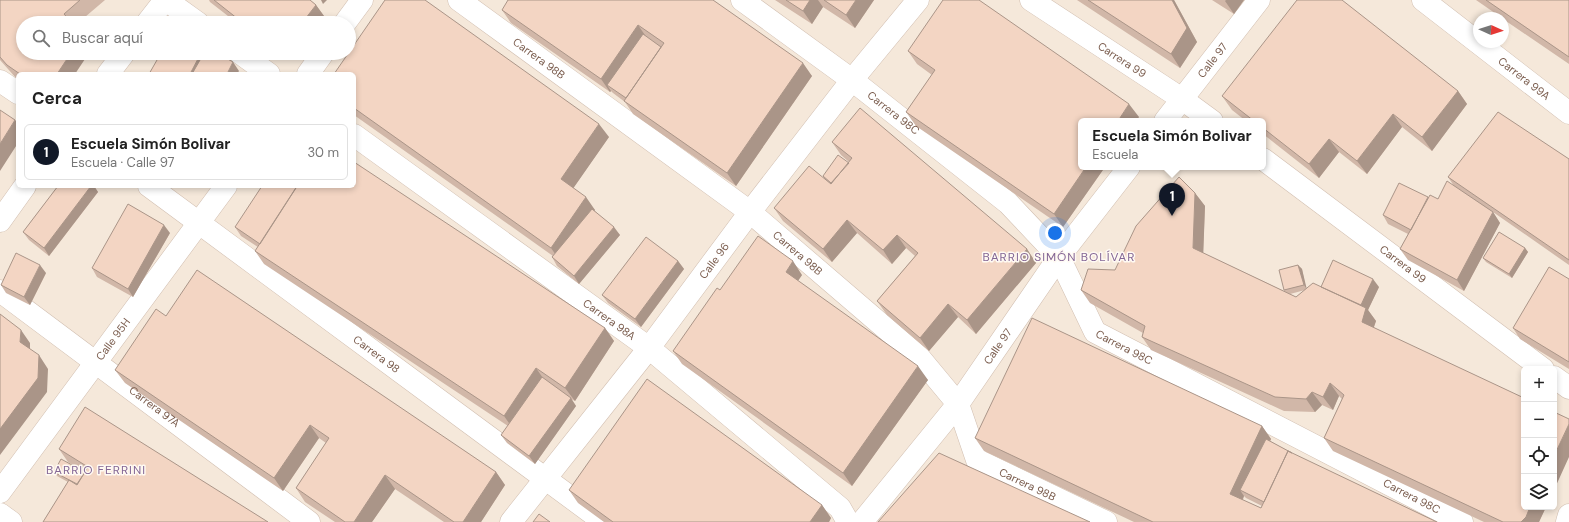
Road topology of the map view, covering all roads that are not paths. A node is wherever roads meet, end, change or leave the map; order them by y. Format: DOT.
graph roads {
  1 [pos="166,0"];
  2 [pos="362,0"];
  3 [pos="459,0"];
  4 [pos="742,0"];
  5 [pos="918,0"];
  6 [pos="1031,0"];
  7 [pos="1259,0"];
  8 [pos="1423,0"];
  9 [pos="153,16"];
  10 [pos="188,16"];
  11 [pos="350,16"];
  12 [pos="119,60"];
  13 [pos="250,60"];
  14 [pos="318,60"];
  15 [pos="110,72"];
  16 [pos="266,72"];
  17 [pos="309,72"];
  18 [pos="852,80"];
  19 [pos="0,81"];
  20 [pos="16,92"];
  21 [pos="1182,99"];
  22 [pos="1569,113"];
  23 [pos="1167,118"];
  24 [pos="1208,118"];
  25 [pos="356,137"];
  26 [pos="1266,161"];
  27 [pos="1127,170"];
  28 [pos="24,188"];
  29 [pos="152,188"];
  30 [pos="224,188"];
  31 [pos="750,212"];
  32 [pos="0,221"];
  33 [pos="199,222"];
  34 [pos="1059,257"];
  35 [pos="0,291"];
  36 [pos="649,348"];
  37 [pos="96,363"];
  38 [pos="1540,366"];
  39 [pos="1557,379"];
  40 [pos="1569,388"];
  41 [pos="958,404"];
  42 [pos="545,478"];
  43 [pos="0,492"];
  44 [pos="0,514"];
  45 [pos="1569,515"];
  46 [pos="11,522"];
  47 [pos="309,522"];
  48 [pos="511,522"];
  49 [pos="604,522"];
  50 [pos="848,522"];
  51 [pos="862,522"];
  52 [pos="1106,522"];
  53 [pos="1462,522"];
  54 [pos="1567,522"];
  1 -- 9 [label="street"];
  1 -- 10 [label="street"];
  2 -- 11 [label="street"];
  3 -- 31 [label="street, Carrera 98B"];
  4 -- 18 [label="street, Carrera 98C"];
  5 -- 18 [label="street, Calle 96"];
  6 -- 21 [label="street, Carrera 99"];
  7 -- 21 [label="street, Calle 97"];
  8 -- 22 [label="street, Carrera 99A"];
  12 -- 15 [label="street"];
  13 -- 16 [label="street"];
  14 -- 17 [label="street"];
  18 -- 31 [label="street, Calle 96"];
  18 -- 34 [label="street, Carrera 98C"];
  19 -- 20 [label="street"];
  21 -- 23 [label="street, Calle 97"];
  21 -- 24 [label="street, Carrera 99"];
  25 -- 36 [label="street, Carrera 98A"];
  26 -- 38 [label="street, Carrera 99"];
  27 -- 34 [label="street, Calle 97"];
  28 -- 32 [label="street"];
  29 -- 33 [label="street, Carrera 98"];
  30 -- 33 [label="street, Calle 95H"];
  31 -- 36 [label="street, Calle 96"];
  31 -- 41 [label="street, Carrera 98B"];
  33 -- 37 [label="street, Calle 95H"];
  33 -- 42 [label="street, Carrera 98"];
  34 -- 41 [label="street, Calle 97"];
  34 -- 53 [label="street, Carrera 98C"];
  35 -- 37 [label="street, Carrera 97A"];
  36 -- 42 [label="street, Calle 96"];
  36 -- 50 [label="street, Carrera 98A"];
  37 -- 43 [label="street, Calle 95H"];
  37 -- 47 [label="street, Carrera 97A"];
  39 -- 40 [label="street"];
  41 -- 51 [label="street, Calle 97"];
  41 -- 52 [label="street, Carrera 98B"];
  42 -- 48 [label="street, Calle 96"];
  42 -- 49 [label="street, Carrera 98"];
  44 -- 46 [label="street"];
  45 -- 54 [label="street"];
}
